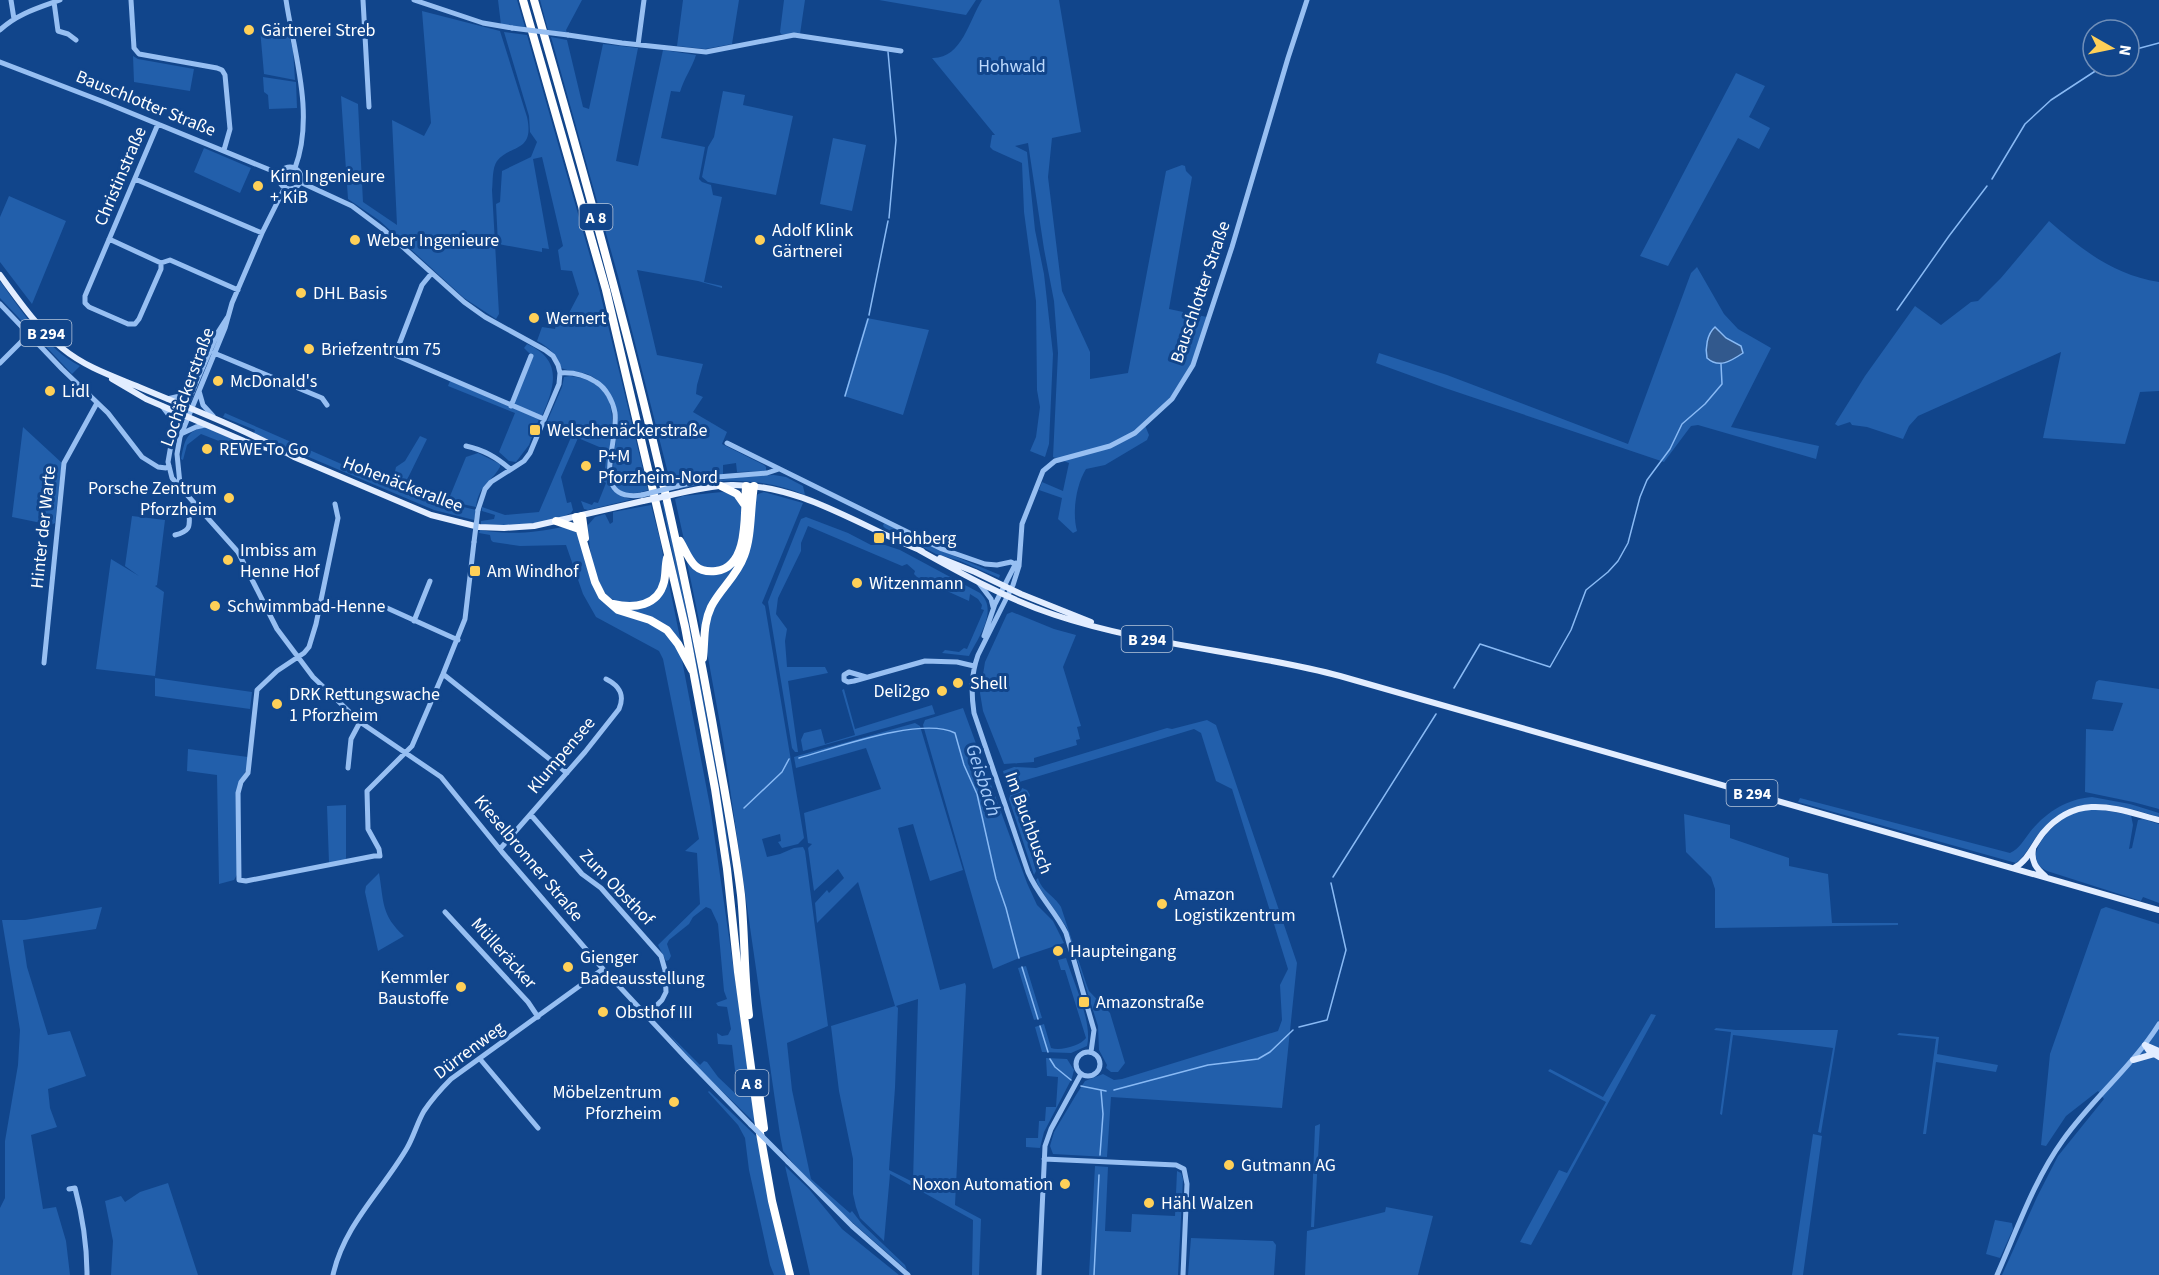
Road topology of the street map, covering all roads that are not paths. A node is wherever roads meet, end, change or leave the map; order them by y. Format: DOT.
graph roads {
  1 [pos="11,0"];
  2 [pos="131,0"];
  3 [pos="286,0"];
  4 [pos="363,0"];
  5 [pos="414,0"];
  6 [pos="524,0"];
  7 [pos="534,0"];
  8 [pos="644,0"];
  9 [pos="1307,0"];
  10 [pos="57,1"];
  11 [pos="14,19"];
  12 [pos="0,30"];
  13 [pos="76,40"];
  14 [pos="638,45"];
  15 [pos="901,51"];
  16 [pos="0,62"];
  17 [pos="369,107"];
  18 [pos="158,124"];
  19 [pos="224,150"];
  20 [pos="295,168"];
  21 [pos="280,174"];
  22 [pos="135,179"];
  23 [pos="300,182"];
  24 [pos="285,187"];
  25 [pos="262,233"];
  26 [pos="109,239"];
  27 [pos="161,263"];
  28 [pos="0,274"];
  29 [pos="431,274"];
  30 [pos="238,290"];
  31 [pos="0,304"];
  32 [pos="29,334"];
  33 [pos="212,352"];
  34 [pos="531,356"];
  35 [pos="0,363"];
  36 [pos="561,373"];
  37 [pos="106,375"];
  38 [pos="194,386"];
  39 [pos="200,392"];
  40 [pos="167,399"];
  41 [pos="97,403"];
  42 [pos="161,405"];
  43 [pos="327,405"];
  44 [pos="185,406"];
  45 [pos="511,406"];
  46 [pos="192,410"];
  47 [pos="181,414"];
  48 [pos="189,418"];
  49 [pos="544,419"];
  50 [pos="219,422"];
  51 [pos="206,425"];
  52 [pos="174,431"];
  53 [pos="182,434"];
  54 [pos="727,443"];
  55 [pos="466,446"];
  56 [pos="294,457"];
  57 [pos="169,466"];
  58 [pos="177,466"];
  59 [pos="510,469"];
  60 [pos="778,469"];
  61 [pos="180,486"];
  62 [pos="721,486"];
  63 [pos="750,486"];
  64 [pos="643,498"];
  65 [pos="194,503"];
  66 [pos="335,504"];
  67 [pos="744,504"];
  68 [pos="579,516"];
  69 [pos="556,521"];
  70 [pos="579,529"];
  71 [pos="675,532"];
  72 [pos="175,535"];
  73 [pos="585,543"];
  74 [pos="919,550"];
  75 [pos="668,554"];
  76 [pos="1017,565"];
  77 [pos="430,581"];
  78 [pos="978,582"];
  79 [pos="1007,591"];
  80 [pos="609,602"];
  81 [pos="377,608"];
  82 [pos="994,609"];
  83 [pos="414,621"];
  84 [pos="458,640"];
  85 [pos="983,644"];
  86 [pos="297,657"];
  87 [pos="44,663"];
  88 [pos="702,665"];
  89 [pos="974,666"];
  90 [pos="443,674"];
  91 [pos="695,677"];
  92 [pos="866,677"];
  93 [pos="606,678"];
  94 [pos="360,722"];
  95 [pos="406,753"];
  96 [pos="348,768"];
  97 [pos="567,773"];
  98 [pos="531,814"];
  99 [pos="2159,820"];
  100 [pos="2034,846"];
  101 [pos="500,849"];
  102 [pos="2014,868"];
  103 [pos="2045,877"];
  104 [pos="2159,910"];
  105 [pos="445,912"];
  106 [pos="603,969"];
  107 [pos="646,1016"];
  108 [pos="538,1017"];
  109 [pos="2159,1024"];
  110 [pos="2145,1045"];
  111 [pos="1091,1052"];
  112 [pos="2157,1054"];
  113 [pos="480,1059"];
  114 [pos="2133,1060"];
  115 [pos="1081,1074"];
  116 [pos="538,1128"];
  117 [pos="1044,1159"];
  118 [pos="69,1188"];
  119 [pos="87,1275"];
  120 [pos="333,1275"];
  121 [pos="792,1275"];
  122 [pos="908,1275"];
  123 [pos="1040,1275"];
  124 [pos="1183,1275"];
  125 [pos="1997,1275"];
  1 -- 11 [label="street"];
  2 -- 19 [label="street"];
  3 -- 20 [label="street"];
  4 -- 17 [label="street"];
  5 -- 14 [label="street, bridge"];
  6 -- 75 [label="highway, A 8"];
  7 -- 71 [label="highway, A 8"];
  8 -- 14 [label="street"];
  9 -- 76 [label="street, Bauschlotter Straße"];
  10 -- 11 [label="street"];
  10 -- 13 [label="street"];
  11 -- 12 [label="street"];
  14 -- 15 [label="street"];
  16 -- 18 [label="street, Bauschlotter Straße"];
  18 -- 19 [label="street, Bauschlotter Straße"];
  18 -- 22 [label="street, Christinstraße"];
  19 -- 21 [label="street, Bauschlotter Straße"];
  20 -- 21 [label="street"];
  20 -- 23 [label="street"];
  21 -- 24 [label="street"];
  22 -- 25 [label="street"];
  22 -- 26 [label="street, Christinstraße"];
  23 -- 24 [label="street"];
  23 -- 29 [label="street"];
  24 -- 25 [label="street, Lochäckerstraße"];
  25 -- 30 [label="street, Lochäckerstraße"];
  26 -- 27 [label="street, Christinstraße"];
  26 -- 27 [label="street, Christinstraße"];
  27 -- 30 [label="street"];
  28 -- 37 [label="main road, Hohenäckerallee / B 294"];
  29 -- 36 [label="street"];
  29 -- 45 [label="street"];
  30 -- 33 [label="street, Lochäckerstraße"];
  31 -- 32 [label="street"];
  32 -- 35 [label="street"];
  32 -- 41 [label="street"];
  33 -- 38 [label="street, Lochäckerstraße"];
  33 -- 39 [label="street, Lochäckerstraße"];
  33 -- 43 [label="street"];
  34 -- 45 [label="street"];
  36 -- 49 [label="street"];
  36 -- 64 [label="street"];
  37 -- 40 [label="main road, Hohenäckerallee / B 294"];
  37 -- 42 [label="main road, Hohenäckerallee / B 294"];
  38 -- 40 [label="street"];
  38 -- 44 [label="street, Lochäckerstraße"];
  39 -- 46 [label="street, Lochäckerstraße"];
  39 -- 50 [label="street"];
  40 -- 44 [label="main road, Hohenäckerallee / B 294"];
  41 -- 57 [label="street"];
  41 -- 87 [label="street, Hinter der Warte"];
  42 -- 47 [label="main road, Hohenäckerallee / B 294"];
  42 -- 52 [label="street"];
  44 -- 46 [label="main road, Hohenäckerallee / B 294"];
  44 -- 47 [label="street, Lochäckerstraße"];
  45 -- 49 [label="street"];
  46 -- 48 [label="street, Lochäckerstraße"];
  46 -- 50 [label="main road, Hohenäckerallee / B 294"];
  47 -- 48 [label="main road, Hohenäckerallee / B 294"];
  47 -- 52 [label="street, Lochäckerstraße"];
  48 -- 51 [label="main road, Hohenäckerallee / B 294"];
  48 -- 53 [label="street, Lochäckerstraße"];
  49 -- 59 [label="street"];
  50 -- 56 [label="main road, Hohenäckerallee / B 294"];
  51 -- 53 [label="street"];
  51 -- 56 [label="main road, Hohenäckerallee / B 294"];
  52 -- 57 [label="street, Lochäckerstraße"];
  53 -- 58 [label="street, Lochäckerstraße"];
  54 -- 60 [label="street"];
  55 -- 59 [label="street"];
  56 -- 69 [label="main road, Hohenäckerallee / B 294"];
  57 -- 58 [label="street"];
  57 -- 61 [label="street, Kieselbronner Straße"];
  58 -- 61 [label="street"];
  59 -- 84 [label="street, bridge"];
  60 -- 64 [label="street, bridge"];
  60 -- 76 [label="street"];
  61 -- 65 [label="street, Kieselbronner Straße"];
  62 -- 63 [label="main road, B 294"];
  62 -- 64 [label="main road, B 294, bridge"];
  62 -- 67 [label="highway"];
  63 -- 67 [label="highway"];
  63 -- 74 [label="main road, B 294"];
  63 -- 88 [label="highway"];
  64 -- 68 [label="main road, Hohenäckerallee / B 294"];
  65 -- 72 [label="street"];
  65 -- 86 [label="street, Kieselbronner Straße"];
  66 -- 86 [label="street"];
  67 -- 71 [label="highway"];
  68 -- 69 [label="main road, Hohenäckerallee / B 294"];
  68 -- 70 [label="highway"];
  68 -- 73 [label="highway"];
  69 -- 70 [label="highway"];
  70 -- 73 [label="highway"];
  71 -- 88 [label="highway, A 8"];
  73 -- 80 [label="highway"];
  74 -- 78 [label="main road, B 294"];
  74 -- 79 [label="main road, B 294"];
  75 -- 80 [label="highway"];
  75 -- 91 [label="highway, A 8"];
  76 -- 79 [label="street, Bauschlotter Straße"];
  77 -- 83 [label="street"];
  78 -- 79 [label="main road, B 294"];
  78 -- 82 [label="street"];
  79 -- 82 [label="street, Im Buchbusch"];
  79 -- 85 [label="street, Im Buchbusch"];
  79 -- 102 [label="main road, B 294"];
  80 -- 91 [label="highway"];
  81 -- 83 [label="street"];
  82 -- 85 [label="street, Im Buchbusch"];
  83 -- 84 [label="street"];
  84 -- 90 [label="street"];
  85 -- 89 [label="street, Im Buchbusch"];
  86 -- 94 [label="street, Kieselbronner Straße"];
  86 -- 95 [label="street"];
  88 -- 121 [label="highway, A 8"];
  89 -- 92 [label="street"];
  89 -- 111 [label="street, Im Buchbusch"];
  90 -- 95 [label="street"];
  90 -- 97 [label="street"];
  91 -- 121 [label="highway, A 8"];
  93 -- 97 [label="street, Klumpensee"];
  94 -- 95 [label="street, Kieselbronner Straße"];
  94 -- 96 [label="street"];
  95 -- 101 [label="street, Kieselbronner Straße"];
  97 -- 98 [label="street, Klumpensee"];
  98 -- 101 [label="street, Klumpensee"];
  98 -- 107 [label="street, Zum Obsthof"];
  99 -- 100 [label="main road"];
  100 -- 102 [label="main road"];
  100 -- 103 [label="main road"];
  101 -- 106 [label="street, Kieselbronner Straße"];
  102 -- 103 [label="main road, B 294"];
  103 -- 104 [label="main road, B 294"];
  105 -- 108 [label="street, Mülleräcker"];
  106 -- 107 [label="street, Kieselbronner Straße"];
  106 -- 108 [label="street, Dürrenweg"];
  107 -- 122 [label="street, Kieselbronner Straße, bridge"];
  108 -- 113 [label="street, Dürrenweg"];
  109 -- 110 [label="street"];
  110 -- 112 [label="main road"];
  110 -- 114 [label="street"];
  111 -- 115 [label="street, Im Buchbusch"];
  111 -- 115 [label="street, Im Buchbusch"];
  112 -- 114 [label="main road"];
  113 -- 116 [label="street"];
  113 -- 120 [label="street, Dürrenweg"];
  114 -- 125 [label="street"];
  115 -- 117 [label="street, Im Buchbusch"];
  117 -- 123 [label="street, Im Buchbusch"];
  117 -- 124 [label="street"];
  118 -- 119 [label="street"];
}
